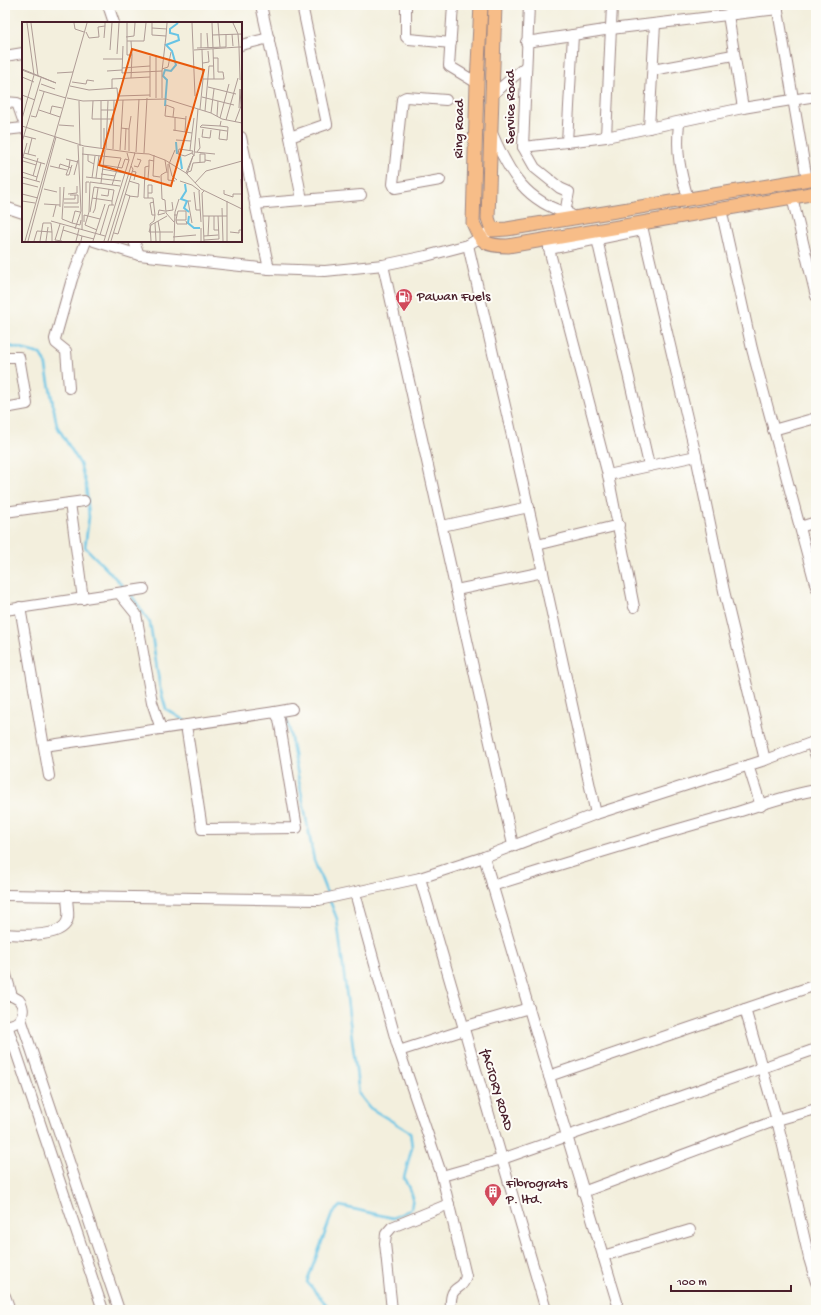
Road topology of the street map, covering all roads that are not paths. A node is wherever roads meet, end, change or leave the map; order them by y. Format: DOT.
graph roads {
  1 [pos="108,5"];
  2 [pos="261,5"];
  3 [pos="302,5"];
  4 [pos="406,5"];
  5 [pos="453,5"];
  6 [pos="481,5"];
  7 [pos="495,5"];
  8 [pos="528,5"];
  9 [pos="612,5"];
  10 [pos="778,7"];
  11 [pos="728,15"];
  12 [pos="114,22"];
  13 [pos="655,24"];
  14 [pos="611,29"];
  15 [pos="573,35"];
  16 [pos="269,38"];
  17 [pos="526,42"];
  18 [pos="451,43"];
  19 [pos="242,45"];
  20 [pos="22,53"];
  21 [pos="734,55"];
  22 [pos="5,56"];
  23 [pos="525,67"];
  24 [pos="653,70"];
  25 [pos="477,83"];
  26 [pos="491,96"];
  27 [pos="816,96"];
  28 [pos="446,100"];
  29 [pos="792,100"];
  30 [pos="5,102"];
  31 [pos="743,108"];
  32 [pos="22,117"];
  33 [pos="679,123"];
  34 [pos="22,128"];
  35 [pos="490,128"];
  36 [pos="649,128"];
  37 [pos="5,130"];
  38 [pos="290,137"];
  39 [pos="606,137"];
  40 [pos="242,141"];
  41 [pos="567,142"];
  42 [pos="523,147"];
  43 [pos="812,179"];
  44 [pos="440,180"];
  45 [pos="816,192"];
  46 [pos="361,195"];
  47 [pos="792,197"];
  48 [pos="688,199"];
  49 [pos="302,200"];
  50 [pos="256,204"];
  51 [pos="5,206"];
  52 [pos="721,209"];
  53 [pos="22,213"];
  54 [pos="565,213"];
  55 [pos="579,216"];
  56 [pos="641,226"];
  57 [pos="492,230"];
  58 [pos="597,240"];
  59 [pos="474,241"];
  60 [pos="86,242"];
  61 [pos="98,242"];
  62 [pos="134,242"];
  63 [pos="549,244"];
  64 [pos="139,255"];
  65 [pos="383,266"];
  66 [pos="269,269"];
  67 [pos="816,296"];
  68 [pos="5,357"];
  69 [pos="69,388"];
  70 [pos="5,408"];
  71 [pos="816,418"];
  72 [pos="773,430"];
  73 [pos="696,456"];
  74 [pos="649,465"];
  75 [pos="608,475"];
  76 [pos="84,501"];
  77 [pos="70,503"];
  78 [pos="529,507"];
  79 [pos="5,512"];
  80 [pos="816,522"];
  81 [pos="619,525"];
  82 [pos="442,526"];
  83 [pos="800,527"];
  84 [pos="538,546"];
  85 [pos="543,572"];
  86 [pos="816,587"];
  87 [pos="144,589"];
  88 [pos="456,590"];
  89 [pos="126,592"];
  90 [pos="83,599"];
  91 [pos="20,607"];
  92 [pos="634,607"];
  93 [pos="5,610"];
  94 [pos="186,725"];
  95 [pos="161,729"];
  96 [pos="814,742"];
  97 [pos="44,746"];
  98 [pos="816,756"];
  99 [pos="765,760"];
  100 [pos="748,765"];
  101 [pos="49,776"];
  102 [pos="816,790"];
  103 [pos="761,806"];
  104 [pos="596,814"];
  105 [pos="513,845"];
  106 [pos="484,857"];
  107 [pos="420,878"];
  108 [pos="492,886"];
  109 [pos="355,893"];
  110 [pos="5,895"];
  111 [pos="67,896"];
  112 [pos="5,934"];
  113 [pos="5,971"];
  114 [pos="816,986"];
  115 [pos="9,996"];
  116 [pos="529,1008"];
  117 [pos="745,1009"];
  118 [pos="21,1019"];
  119 [pos="6,1025"];
  120 [pos="463,1029"];
  121 [pos="816,1049"];
  122 [pos="399,1051"];
  123 [pos="761,1069"];
  124 [pos="549,1076"];
  125 [pos="816,1109"];
  126 [pos="777,1120"];
  127 [pos="568,1136"];
  128 [pos="502,1159"];
  129 [pos="442,1176"];
  130 [pos="583,1192"];
  131 [pos="449,1204"];
  132 [pos="690,1230"];
  133 [pos="603,1256"];
  134 [pos="812,1257"];
  135 [pos="107,1274"];
  136 [pos="92,1279"];
  137 [pos="816,1282"];
  138 [pos="5,1296"];
  139 [pos="617,1302"];
  140 [pos="10,1310"];
  141 [pos="102,1310"];
  142 [pos="119,1310"];
  143 [pos="392,1310"];
  144 [pos="451,1310"];
  145 [pos="546,1310"];
  1 -- 12 [label="street"];
  2 -- 16 [label="street"];
  3 -- 38 [label="street"];
  4 -- 18 [label="street"];
  5 -- 18 [label="street"];
  6 -- 25 [label="main road, Ring Road"];
  7 -- 26 [label="main road"];
  8 -- 17 [label="street, Service Road"];
  9 -- 14 [label="street"];
  10 -- 11 [label="street"];
  10 -- 29 [label="street"];
  11 -- 13 [label="street"];
  11 -- 21 [label="street"];
  13 -- 14 [label="street"];
  13 -- 24 [label="street"];
  14 -- 15 [label="street"];
  14 -- 39 [label="street"];
  15 -- 17 [label="street"];
  15 -- 41 [label="street"];
  16 -- 19 [label="street"];
  16 -- 38 [label="street"];
  17 -- 23 [label="street, Service Road"];
  18 -- 25 [label="street"];
  20 -- 22 [label="street"];
  21 -- 24 [label="street"];
  21 -- 31 [label="street"];
  23 -- 26 [label="street"];
  23 -- 42 [label="street, Service Road"];
  24 -- 36 [label="street"];
  25 -- 59 [label="main road, Ring Road"];
  26 -- 35 [label="main road"];
  27 -- 29 [label="street"];
  28 -- 44 [label="street"];
  29 -- 31 [label="street"];
  29 -- 43 [label="street"];
  30 -- 32 [label="street"];
  31 -- 33 [label="street"];
  33 -- 36 [label="street"];
  33 -- 48 [label="street"];
  34 -- 37 [label="street"];
  35 -- 54 [label="street"];
  35 -- 57 [label="main road"];
  36 -- 39 [label="street"];
  38 -- 49 [label="street"];
  39 -- 41 [label="street"];
  40 -- 50 [label="street"];
  41 -- 42 [label="street"];
  42 -- 54 [label="street, Service Road"];
  43 -- 48 [label="main road"];
  45 -- 47 [label="main road"];
  46 -- 49 [label="street"];
  47 -- 52 [label="main road"];
  47 -- 67 [label="street"];
  48 -- 55 [label="main road"];
  49 -- 50 [label="street"];
  50 -- 66 [label="street"];
  51 -- 53 [label="street"];
  52 -- 56 [label="main road"];
  52 -- 72 [label="street"];
  54 -- 55 [label="street"];
  55 -- 57 [label="main road"];
  56 -- 58 [label="street"];
  56 -- 63 [label="main road"];
  56 -- 73 [label="street"];
  57 -- 59 [label="street"];
  58 -- 63 [label="street"];
  58 -- 74 [label="street"];
  59 -- 63 [label="main road"];
  59 -- 65 [label="street"];
  59 -- 78 [label="street"];
  60 -- 69 [label="street"];
  61 -- 64 [label="street"];
  62 -- 64 [label="street"];
  63 -- 75 [label="street"];
  64 -- 66 [label="street"];
  65 -- 66 [label="street"];
  65 -- 82 [label="street"];
  68 -- 70 [label="street"];
  71 -- 72 [label="street"];
  72 -- 83 [label="street"];
  73 -- 74 [label="street"];
  73 -- 99 [label="street"];
  74 -- 75 [label="street"];
  75 -- 81 [label="street"];
  76 -- 77 [label="street"];
  77 -- 79 [label="street"];
  77 -- 90 [label="street"];
  78 -- 82 [label="street"];
  78 -- 84 [label="street"];
  80 -- 83 [label="street"];
  81 -- 84 [label="street"];
  81 -- 92 [label="street"];
  82 -- 88 [label="street"];
  83 -- 86 [label="street"];
  84 -- 85 [label="street"];
  85 -- 88 [label="street"];
  85 -- 104 [label="street"];
  87 -- 89 [label="street"];
  88 -- 105 [label="street"];
  89 -- 90 [label="street"];
  89 -- 95 [label="street"];
  90 -- 91 [label="street"];
  91 -- 93 [label="street"];
  91 -- 97 [label="street"];
  94 -- 94 [label="street"];
  94 -- 95 [label="street"];
  95 -- 97 [label="street"];
  96 -- 98 [label="street"];
  96 -- 99 [label="street"];
  97 -- 101 [label="street"];
  99 -- 100 [label="street"];
  100 -- 103 [label="street"];
  100 -- 104 [label="street"];
  102 -- 103 [label="street"];
  103 -- 108 [label="street"];
  104 -- 105 [label="street"];
  105 -- 106 [label="street"];
  106 -- 107 [label="street"];
  106 -- 108 [label="street"];
  107 -- 109 [label="street"];
  107 -- 120 [label="street, fACTORY ROAD"];
  108 -- 116 [label="street"];
  109 -- 111 [label="street"];
  109 -- 122 [label="street"];
  110 -- 111 [label="street"];
  111 -- 112 [label="street"];
  113 -- 115 [label="street"];
  114 -- 117 [label="street"];
  115 -- 118 [label="street"];
  116 -- 120 [label="street"];
  116 -- 124 [label="street"];
  117 -- 123 [label="street"];
  117 -- 124 [label="street"];
  118 -- 119 [label="street"];
  118 -- 135 [label="street"];
  119 -- 136 [label="street"];
  120 -- 122 [label="street"];
  120 -- 128 [label="street, fACTORY ROAD"];
  121 -- 123 [label="street"];
  122 -- 129 [label="street"];
  123 -- 126 [label="street"];
  123 -- 127 [label="street"];
  124 -- 127 [label="street"];
  125 -- 126 [label="street"];
  126 -- 130 [label="street"];
  126 -- 134 [label="street"];
  127 -- 128 [label="street"];
  127 -- 130 [label="street"];
  128 -- 129 [label="street"];
  128 -- 145 [label="street, fACTORY ROAD"];
  129 -- 131 [label="street"];
  130 -- 133 [label="street"];
  131 -- 143 [label="street"];
  131 -- 144 [label="street"];
  132 -- 133 [label="street"];
  133 -- 139 [label="street"];
  134 -- 137 [label="street"];
  135 -- 136 [label="street"];
  135 -- 142 [label="street"];
  136 -- 141 [label="street"];
  138 -- 140 [label="street"];
}
